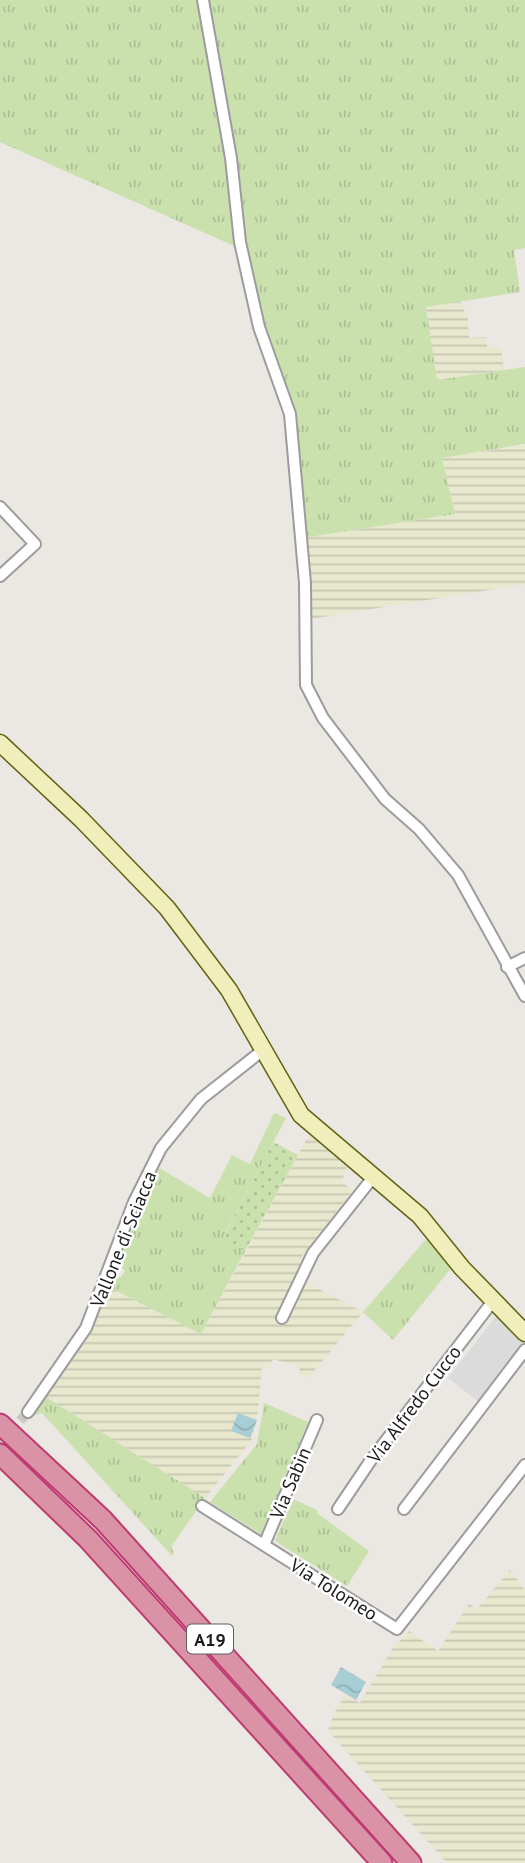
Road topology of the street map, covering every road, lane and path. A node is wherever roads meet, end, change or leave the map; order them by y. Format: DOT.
graph roads {
  1 [pos="203,0"];
  2 [pos="0,508"];
  3 [pos="0,576"];
  4 [pos="0,743"];
  5 [pos="525,958"];
  6 [pos="507,967"];
  7 [pos="525,996"];
  8 [pos="263,1050"];
  9 [pos="374,1176"];
  10 [pos="493,1301"];
  11 [pos="282,1318"];
  12 [pos="525,1333"];
  13 [pos="525,1350"];
  14 [pos="28,1412"];
  15 [pos="317,1420"];
  16 [pos="0,1424"];
  17 [pos="0,1454"];
  18 [pos="525,1465"];
  19 [pos="202,1506"];
  20 [pos="338,1509"];
  21 [pos="404,1509"];
  22 [pos="264,1545"];
  23 [pos="382,1863"];
  24 [pos="411,1863"];
  1 -- 6 [label="street"];
  2 -- 3 [label="street"];
  4 -- 8 [label="street"];
  5 -- 6 [label="street"];
  6 -- 7 [label="street"];
  8 -- 9 [label="street"];
  8 -- 14 [label="street, Vallone di Sciacca"];
  9 -- 10 [label="street"];
  9 -- 11 [label="street"];
  10 -- 12 [label="street"];
  10 -- 20 [label="street, Via Alfredo Cucco"];
  13 -- 21 [label="street"];
  15 -- 22 [label="street, Via Sabin"];
  16 -- 24 [label="highway, A19"];
  17 -- 23 [label="highway, A19"];
  18 -- 22 [label="street, Via Tolomeo"];
  19 -- 22 [label="street, Via Tolomeo"];
}
